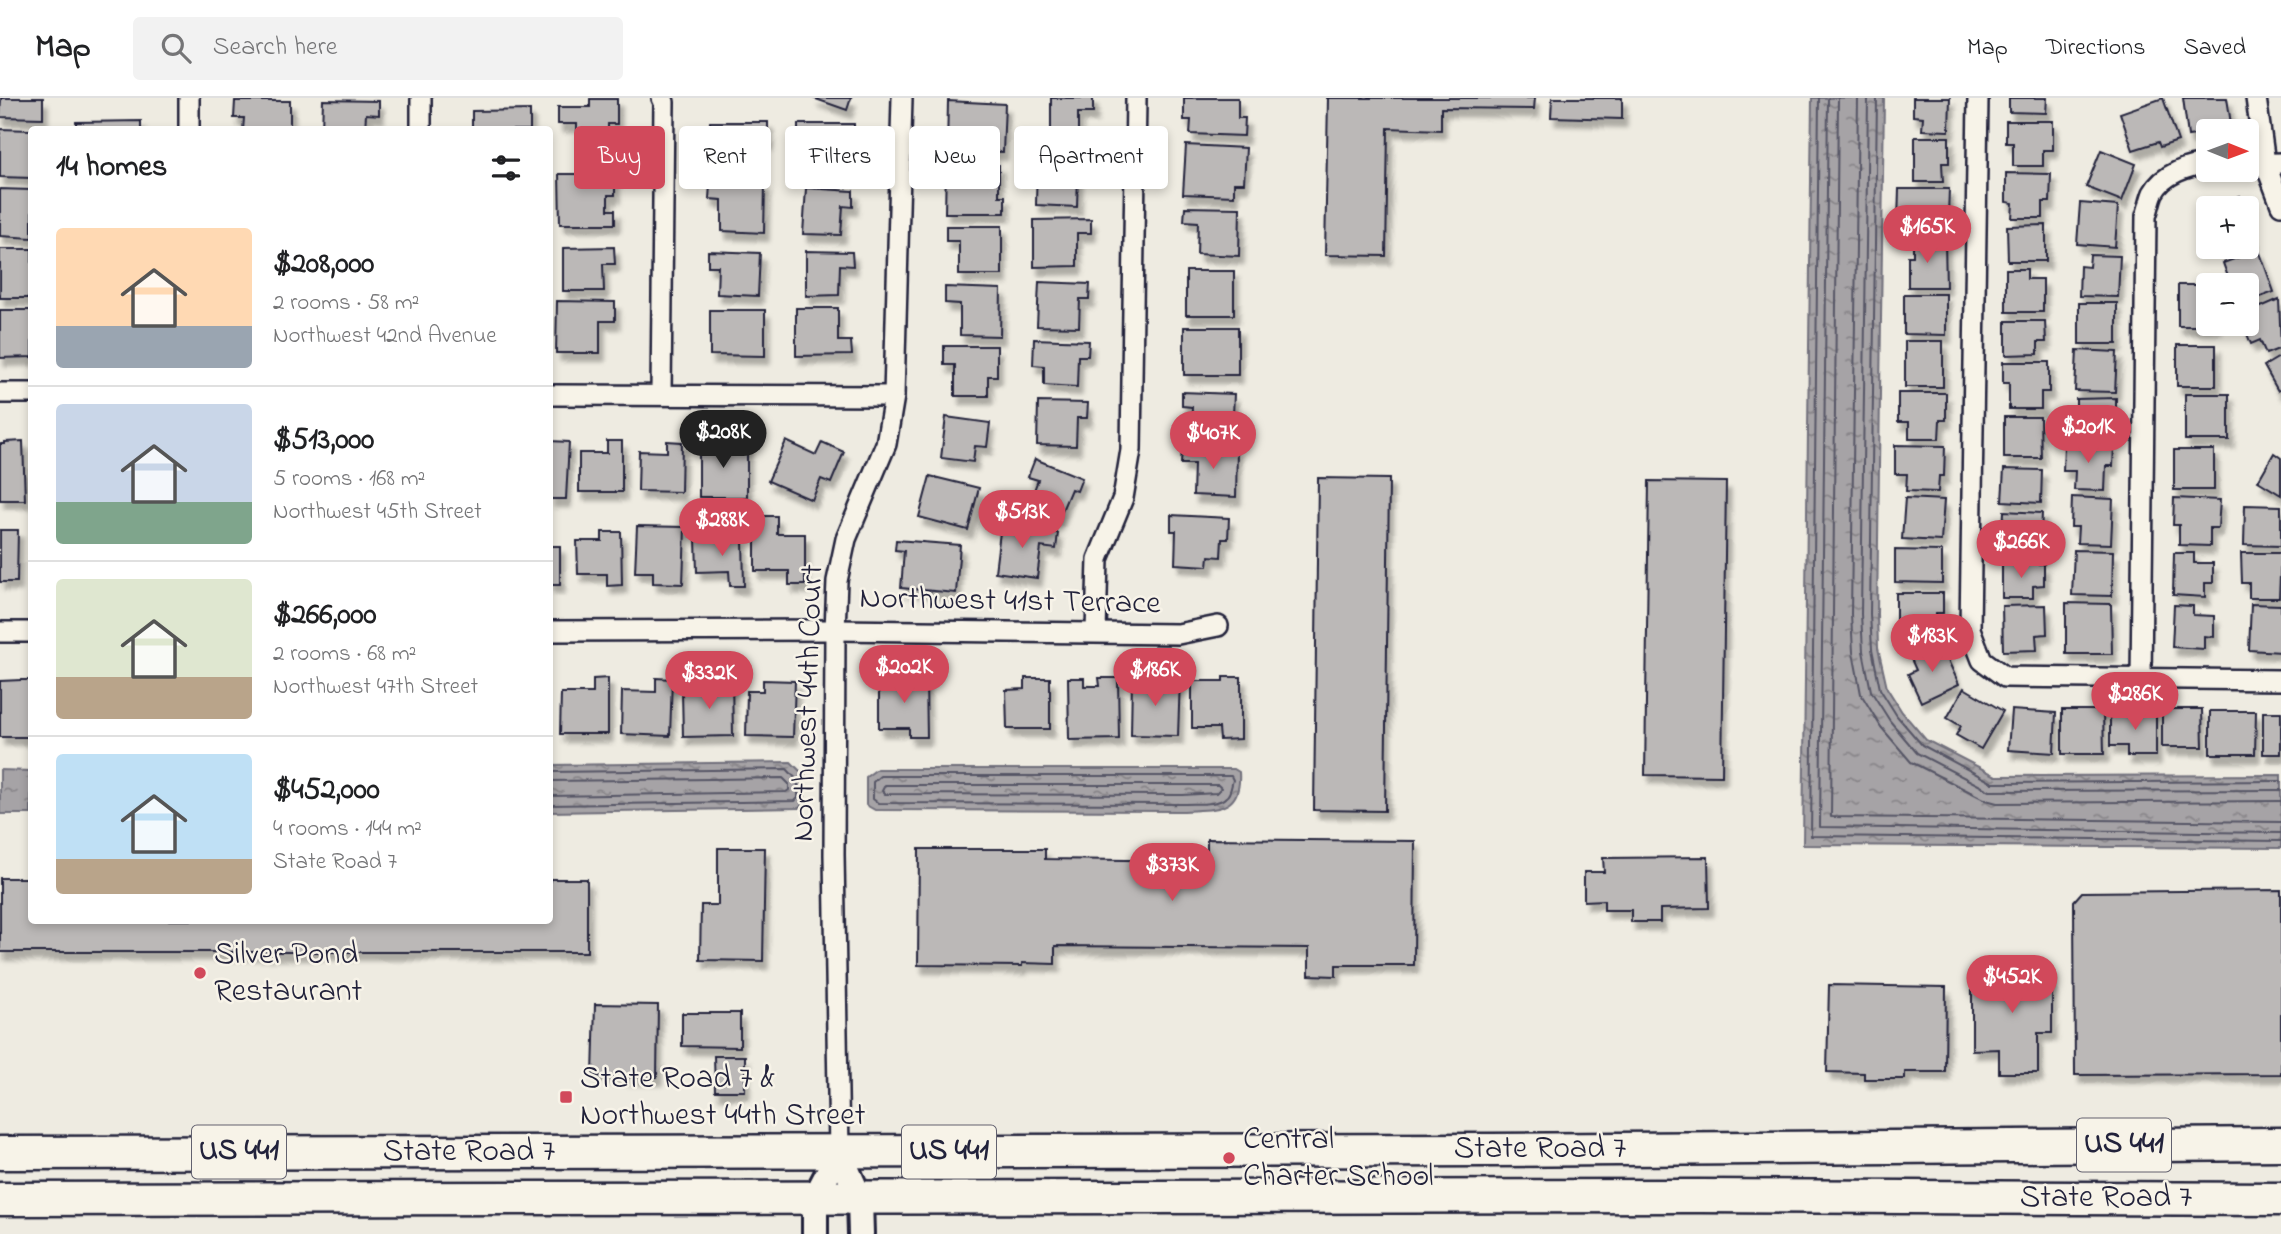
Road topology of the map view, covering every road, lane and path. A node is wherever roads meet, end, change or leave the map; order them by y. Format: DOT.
graph roads {
  1 [pos="189,98"];
  2 [pos="421,98"];
  3 [pos="662,98"];
  4 [pos="902,98"];
  5 [pos="1136,98"];
  6 [pos="1978,98"];
  7 [pos="2256,98"];
  8 [pos="189,126"];
  9 [pos="421,126"];
  10 [pos="2264,163"];
  11 [pos="2196,165"];
  12 [pos="2281,205"];
  13 [pos="0,393"];
  14 [pos="28,393"];
  15 [pos="553,394"];
  16 [pos="661,394"];
  17 [pos="894,396"];
  18 [pos="1218,626"];
  19 [pos="835,630"];
  20 [pos="553,631"];
  21 [pos="0,632"];
  22 [pos="28,632"];
  23 [pos="1096,632"];
  24 [pos="2141,680"];
  25 [pos="2281,680"];
  26 [pos="2281,1144"];
  27 [pos="336,1152"];
  28 [pos="839,1152"];
  29 [pos="0,1153"];
  30 [pos="141,1153"];
  31 [pos="815,1198"];
  32 [pos="4,1199"];
  33 [pos="155,1199"];
  34 [pos="860,1199"];
  35 [pos="2281,1199"];
  36 [pos="815,1234"];
  37 [pos="861,1234"];
  1 -- 8 [label="street"];
  2 -- 9 [label="street"];
  3 -- 16 [label="street"];
  4 -- 17 [label="street, Northwest 44th Court"];
  5 -- 23 [label="street"];
  6 -- 24 [label="street"];
  7 -- 10 [label="street"];
  10 -- 12 [label="street"];
  11 -- 24 [label="street"];
  13 -- 14 [label="street"];
  15 -- 16 [label="street"];
  16 -- 17 [label="street"];
  17 -- 19 [label="street, Northwest 44th Court"];
  18 -- 23 [label="street, Northwest 41st Terrace"];
  19 -- 20 [label="street, Northwest 41st Terrace"];
  19 -- 23 [label="street, Northwest 41st Terrace"];
  19 -- 28 [label="street, Northwest 44th Court"];
  21 -- 22 [label="street"];
  24 -- 25 [label="street"];
  26 -- 28 [label="main road, State Road 7 / US 441"];
  27 -- 28 [label="main road, State Road 7 / US 441"];
  27 -- 30 [label="main road, State Road 7 / US 441"];
  27 -- 33 [label="main road"];
  28 -- 31 [label="street"];
  28 -- 34 [label="street"];
  29 -- 30 [label="main road, State Road 7 / US 441"];
  30 -- 32 [label="main road"];
  31 -- 33 [label="main road, State Road 7 / US 441"];
  31 -- 34 [label="main road, State Road 7 / US 441"];
  31 -- 36 [label="street"];
  32 -- 33 [label="main road, State Road 7 / US 441"];
  34 -- 35 [label="main road, State Road 7 / US 441"];
  34 -- 37 [label="street"];
}
